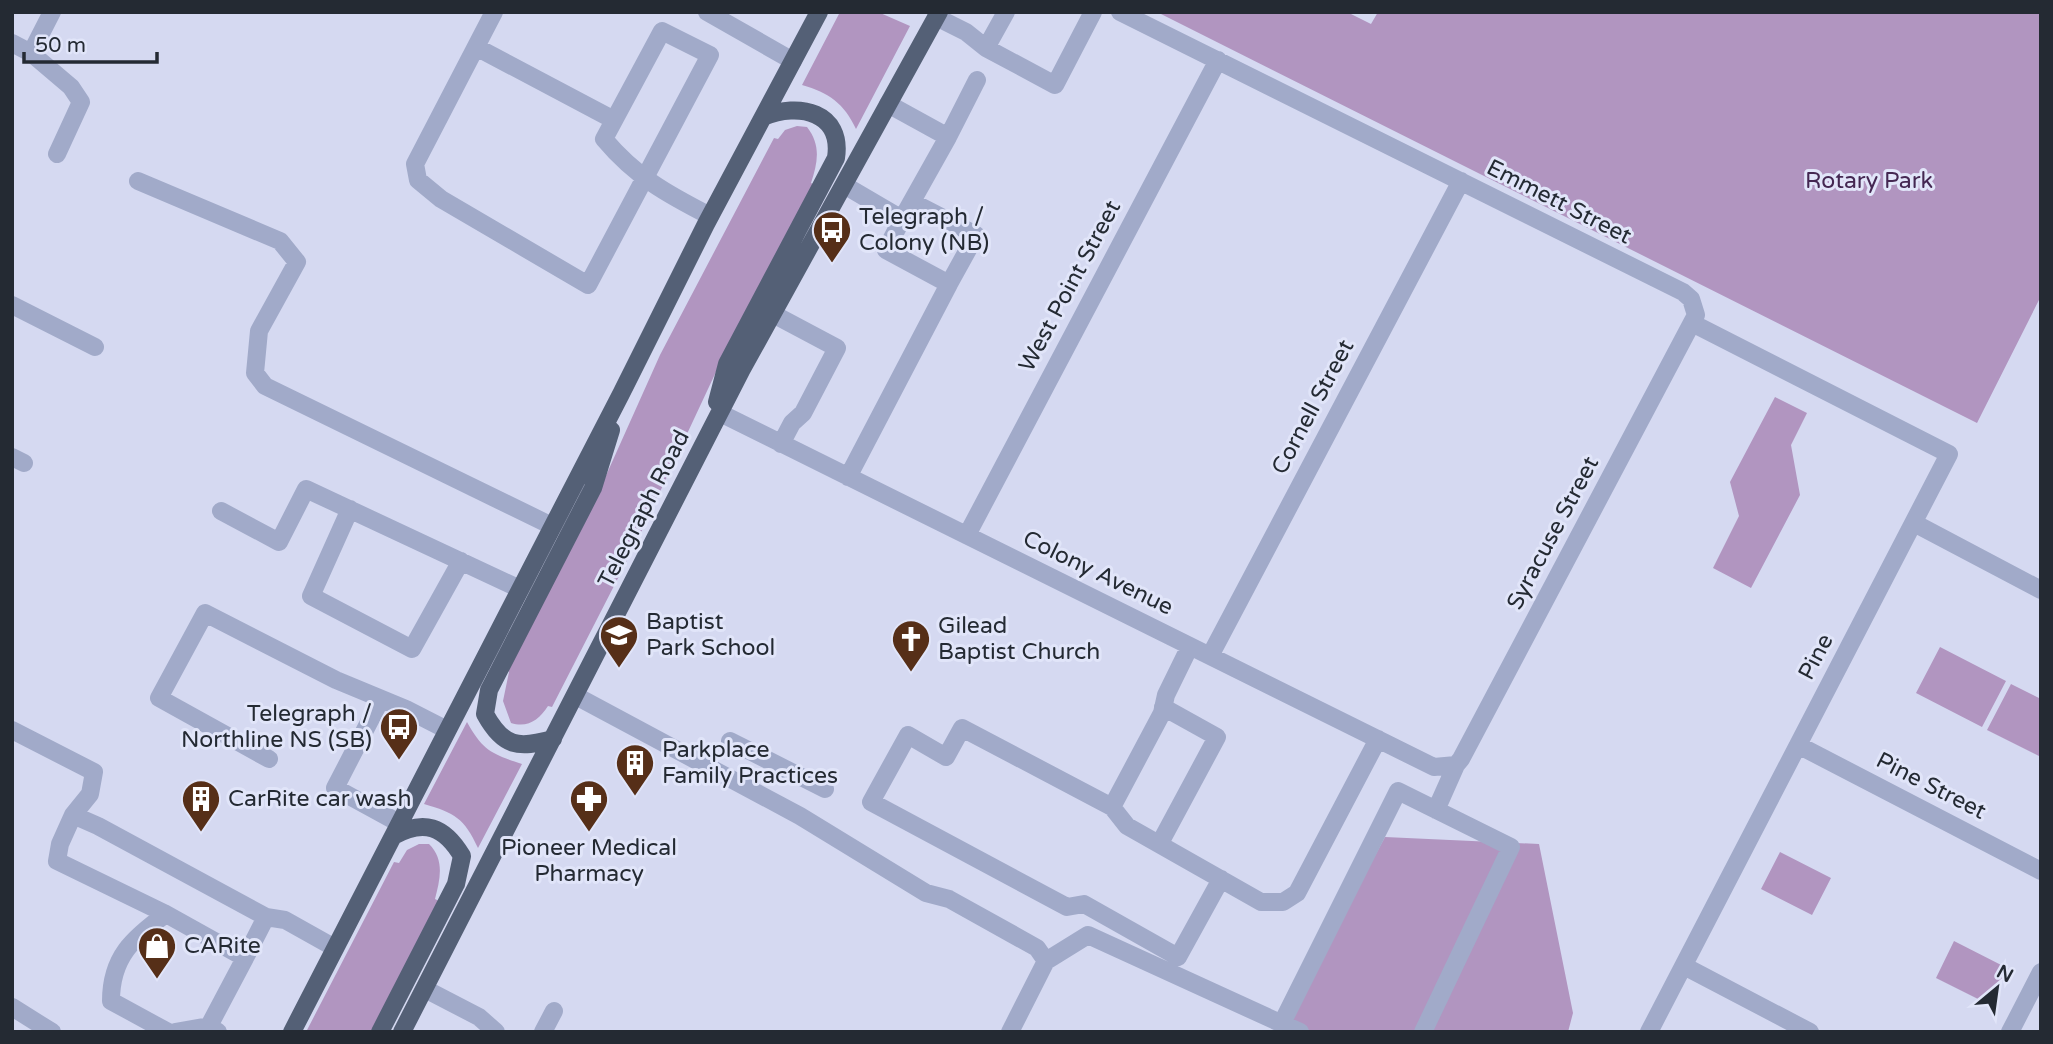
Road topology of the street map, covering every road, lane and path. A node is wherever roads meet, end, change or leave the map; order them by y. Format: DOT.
graph roads {
  1 [pos="52,12"];
  2 [pos="494,12"];
  3 [pos="707,12"];
  4 [pos="819,12"];
  5 [pos="1006,12"];
  6 [pos="1093,12"];
  7 [pos="1120,12"];
  8 [pos="937,15"];
  9 [pos="12,43"];
  10 [pos="476,47"];
  11 [pos="986,48"];
  12 [pos="31,53"];
  13 [pos="1218,60"];
  14 [pos="793,61"];
  15 [pos="977,80"];
  16 [pos="888,104"];
  17 [pos="763,117"];
  18 [pos="614,120"];
  19 [pos="948,137"];
  20 [pos="57,154"];
  21 [pos="645,179"];
  22 [pos="138,181"];
  23 [pos="1461,181"];
  24 [pos="844,185"];
  25 [pos="912,202"];
  26 [pos="710,216"];
  27 [pos="902,219"];
  28 [pos="949,284"];
  29 [pos="12,304"];
  30 [pos="773,314"];
  31 [pos="1692,323"];
  32 [pos="95,347"];
  33 [pos="621,394"];
  34 [pos="720,413"];
  35 [pos="707,439"];
  36 [pos="781,444"];
  37 [pos="848,477"];
  38 [pos="350,509"];
  39 [pos="221,511"];
  40 [pos="1914,523"];
  41 [pos="552,526"];
  42 [pos="967,536"];
  43 [pos="461,561"];
  44 [pos="520,589"];
  45 [pos="2041,590"];
  46 [pos="1190,646"];
  47 [pos="1210,656"];
  48 [pos="576,696"];
  49 [pos="382,699"];
  50 [pos="1163,707"];
  51 [pos="12,730"];
  52 [pos="447,730"];
  53 [pos="553,739"];
  54 [pos="1378,739"];
  55 [pos="730,741"];
  56 [pos="1798,746"];
  57 [pos="269,759"];
  58 [pos="1456,765"];
  59 [pos="825,789"];
  60 [pos="1112,807"];
  61 [pos="1436,810"];
  62 [pos="73,815"];
  63 [pos="396,829"];
  64 [pos="1160,843"];
  65 [pos="2041,871"];
  66 [pos="1221,878"];
  67 [pos="166,914"];
  68 [pos="265,918"];
  69 [pos="335,948"];
  70 [pos="245,958"];
  71 [pos="1046,961"];
  72 [pos="1684,966"];
  73 [pos="2041,972"];
  74 [pos="425,989"];
  75 [pos="13,1008"];
  76 [pos="554,1011"];
  77 [pos="1282,1023"];
  78 [pos="213,1029"];
  79 [pos="52,1032"];
  80 [pos="169,1032"];
  81 [pos="175,1032"];
  82 [pos="292,1032"];
  83 [pos="380,1032"];
  84 [pos="402,1032"];
  85 [pos="496,1032"];
  86 [pos="543,1032"];
  87 [pos="1010,1032"];
  88 [pos="1300,1032"];
  89 [pos="1423,1032"];
  90 [pos="1649,1032"];
  91 [pos="1810,1032"];
  92 [pos="2010,1032"];
  1 -- 12 [label="street"];
  2 -- 10 [label="street"];
  3 -- 14 [label="street"];
  4 -- 14 [label="main road"];
  5 -- 11 [label="street"];
  6 -- 11 [label="street"];
  7 -- 13 [label="street, Emmett Street"];
  8 -- 11 [label="street"];
  8 -- 16 [label="main road, Telegraph Road"];
  9 -- 12 [label="street"];
  10 -- 18 [label="street"];
  10 -- 21 [label="street"];
  12 -- 20 [label="street"];
  13 -- 23 [label="street, Emmett Street"];
  13 -- 42 [label="street, West Point Street"];
  14 -- 17 [label="main road"];
  15 -- 19 [label="street"];
  16 -- 19 [label="street"];
  16 -- 24 [label="main road, Telegraph Road"];
  17 -- 26 [label="main road"];
  17 -- 35 [label="main road"];
  18 -- 21 [label="street"];
  18 -- 21 [label="street"];
  19 -- 25 [label="street"];
  21 -- 26 [label="street"];
  22 -- 41 [label="street"];
  23 -- 31 [label="street, Emmett Street"];
  23 -- 47 [label="street, Cornell Street"];
  24 -- 27 [label="street"];
  24 -- 30 [label="main road, Telegraph Road"];
  25 -- 27 [label="street"];
  25 -- 28 [label="street"];
  26 -- 33 [label="main road"];
  27 -- 28 [label="street"];
  28 -- 37 [label="street"];
  29 -- 32 [label="street"];
  30 -- 34 [label="main road, Telegraph Road"];
  30 -- 36 [label="street"];
  31 -- 40 [label="street, Pine"];
  31 -- 58 [label="street, Syracuse Street"];
  33 -- 41 [label="main road"];
  33 -- 53 [label="main road"];
  34 -- 35 [label="main road, Telegraph Road"];
  34 -- 36 [label="street, Colony Avenue"];
  35 -- 48 [label="main road, Telegraph Road"];
  36 -- 37 [label="street, Colony Avenue"];
  37 -- 42 [label="street, Colony Avenue"];
  38 -- 39 [label="street"];
  38 -- 43 [label="street"];
  38 -- 43 [label="street"];
  40 -- 45 [label="street"];
  40 -- 56 [label="street, Pine"];
  41 -- 44 [label="main road"];
  42 -- 46 [label="street, Colony Avenue"];
  43 -- 44 [label="street"];
  44 -- 52 [label="main road"];
  46 -- 47 [label="street, Colony Avenue"];
  46 -- 50 [label="street"];
  47 -- 54 [label="street, Colony Avenue"];
  48 -- 53 [label="main road, Telegraph Road"];
  48 -- 71 [label="street"];
  49 -- 52 [label="street"];
  49 -- 57 [label="street"];
  49 -- 63 [label="street"];
  50 -- 60 [label="street"];
  50 -- 64 [label="street"];
  51 -- 62 [label="street"];
  52 -- 63 [label="main road"];
  53 -- 74 [label="main road, Telegraph Road"];
  54 -- 58 [label="street, Colony Avenue"];
  54 -- 66 [label="street"];
  55 -- 59 [label="street"];
  56 -- 65 [label="street, Pine Street"];
  56 -- 72 [label="street, Pine"];
  58 -- 61 [label="street, Syracuse Street"];
  60 -- 64 [label="street"];
  60 -- 66 [label="street"];
  61 -- 77 [label="street"];
  61 -- 89 [label="street"];
  62 -- 67 [label="street"];
  62 -- 68 [label="street"];
  63 -- 69 [label="main road"];
  63 -- 83 [label="main road"];
  64 -- 66 [label="street"];
  67 -- 70 [label="street"];
  67 -- 80 [label="street"];
  68 -- 69 [label="street"];
  68 -- 70 [label="street"];
  69 -- 82 [label="main road"];
  70 -- 78 [label="street"];
  71 -- 77 [label="street"];
  71 -- 87 [label="street"];
  72 -- 90 [label="street"];
  72 -- 91 [label="street"];
  73 -- 92 [label="street"];
  74 -- 84 [label="main road, Telegraph Road"];
  74 -- 85 [label="street"];
  75 -- 79 [label="street"];
  76 -- 86 [label="street"];
  77 -- 88 [label="street"];
  78 -- 81 [label="street"];
}
